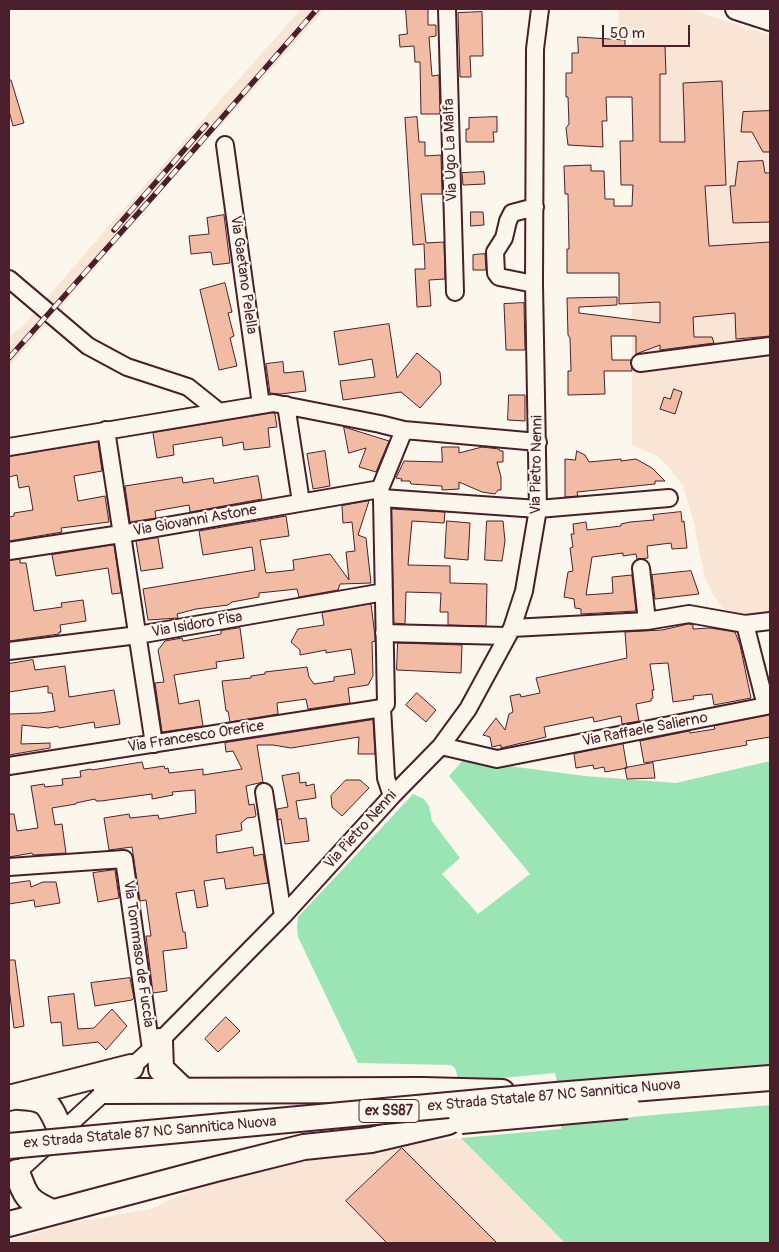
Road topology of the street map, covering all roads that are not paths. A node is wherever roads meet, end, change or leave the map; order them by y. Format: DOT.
graph roads {
  1 [pos="447,9"];
  2 [pos="740,9"];
  3 [pos="542,12"];
  4 [pos="770,20"];
  5 [pos="224,145"];
  6 [pos="535,207"];
  7 [pos="9,279"];
  8 [pos="534,284"];
  9 [pos="455,292"];
  10 [pos="770,346"];
  11 [pos="640,363"];
  12 [pos="261,405"];
  13 [pos="286,405"];
  14 [pos="218,411"];
  15 [pos="106,430"];
  16 [pos="404,430"];
  17 [pos="538,442"];
  18 [pos="9,447"];
  19 [pos="381,493"];
  20 [pos="669,498"];
  21 [pos="301,502"];
  22 [pos="538,509"];
  23 [pos="121,534"];
  24 [pos="9,551"];
  25 [pos="641,568"];
  26 [pos="384,592"];
  27 [pos="647,621"];
  28 [pos="770,621"];
  29 [pos="744,624"];
  30 [pos="509,632"];
  31 [pos="384,633"];
  32 [pos="138,635"];
  33 [pos="9,651"];
  34 [pos="382,708"];
  35 [pos="154,744"];
  36 [pos="441,746"];
  37 [pos="9,766"];
  38 [pos="264,792"];
  39 [pos="392,796"];
  40 [pos="9,868"];
  41 [pos="283,916"];
  42 [pos="156,1045"];
  43 [pos="131,1067"];
  44 [pos="770,1078"];
  45 [pos="106,1090"];
  46 [pos="182,1090"];
  47 [pos="770,1094"];
  48 [pos="556,1095"];
  49 [pos="11,1098"];
  50 [pos="448,1122"];
  51 [pos="67,1126"];
  52 [pos="9,1146"];
  53 [pos="12,1171"];
  54 [pos="52,1212"];
  55 [pos="9,1224"];
  1 -- 9 [label="street, Via Ugo La Malfa"];
  2 -- 4 [label="main road"];
  3 -- 6 [label="street, Via Pietro Nenni"];
  5 -- 12 [label="street, Via Gaetano Pelella"];
  6 -- 8 [label="street, Via Pietro Nenni"];
  6 -- 8 [label="street"];
  7 -- 14 [label="street"];
  8 -- 17 [label="street, Via Pietro Nenni"];
  10 -- 11 [label="street"];
  12 -- 13 [label="street"];
  12 -- 14 [label="street"];
  13 -- 16 [label="street"];
  13 -- 21 [label="street"];
  14 -- 15 [label="street"];
  15 -- 18 [label="street"];
  15 -- 23 [label="street"];
  16 -- 17 [label="street"];
  16 -- 19 [label="street"];
  17 -- 22 [label="street, Via Pietro Nenni"];
  19 -- 21 [label="street, Via Giovanni Astone"];
  19 -- 22 [label="street, Via Giovanni Astone"];
  19 -- 26 [label="street"];
  20 -- 22 [label="street, Via Giovanni Astone"];
  21 -- 23 [label="street, Via Giovanni Astone"];
  22 -- 30 [label="street, Via Pietro Nenni"];
  23 -- 24 [label="street, Via Giovanni Astone"];
  23 -- 32 [label="street"];
  25 -- 27 [label="street"];
  26 -- 31 [label="street"];
  26 -- 32 [label="street, Via Isidoro Pisa"];
  27 -- 29 [label="street"];
  27 -- 30 [label="street"];
  28 -- 29 [label="street"];
  29 -- 36 [label="street, Via Raffaele Salierno"];
  30 -- 31 [label="street"];
  30 -- 36 [label="street, Via Pietro Nenni"];
  31 -- 34 [label="street"];
  32 -- 33 [label="street, Via Isidoro Pisa"];
  32 -- 35 [label="street"];
  34 -- 35 [label="street, Via Francesco Orefice"];
  34 -- 39 [label="street"];
  35 -- 37 [label="street, Via Francesco Orefice"];
  36 -- 39 [label="street, Via Pietro Nenni"];
  38 -- 41 [label="street"];
  39 -- 41 [label="street, Via Pietro Nenni"];
  40 -- 42 [label="street, Via Tommaso de Fuccia"];
  41 -- 42 [label="street, Via Pietro Nenni"];
  42 -- 43 [label="street, Via Pietro Nenni"];
  42 -- 46 [label="highway"];
  43 -- 45 [label="street, Via Pietro Nenni"];
  43 -- 49 [label="highway"];
  44 -- 48 [label="highway, ex Strada Statale 87 NC Sannitica Nuova / ex SS87, bridge"];
  45 -- 46 [label="highway"];
  45 -- 51 [label="street, Via Pietro Nenni"];
  46 -- 48 [label="highway, bridge"];
  47 -- 50 [label="highway, ex Strada Statale 87 NC Sannitica Nuova / ex SS87, bridge"];
  48 -- 52 [label="highway, ex Strada Statale 87 NC Sannitica Nuova / ex SS87, bridge"];
  49 -- 51 [label="highway"];
  50 -- 53 [label="highway, ex Strada Statale 87 NC Sannitica Nuova / ex SS87"];
  50 -- 54 [label="highway"];
  51 -- 53 [label="street, Via Pietro Nenni"];
  53 -- 54 [label="highway"];
  54 -- 55 [label="highway"];
}
